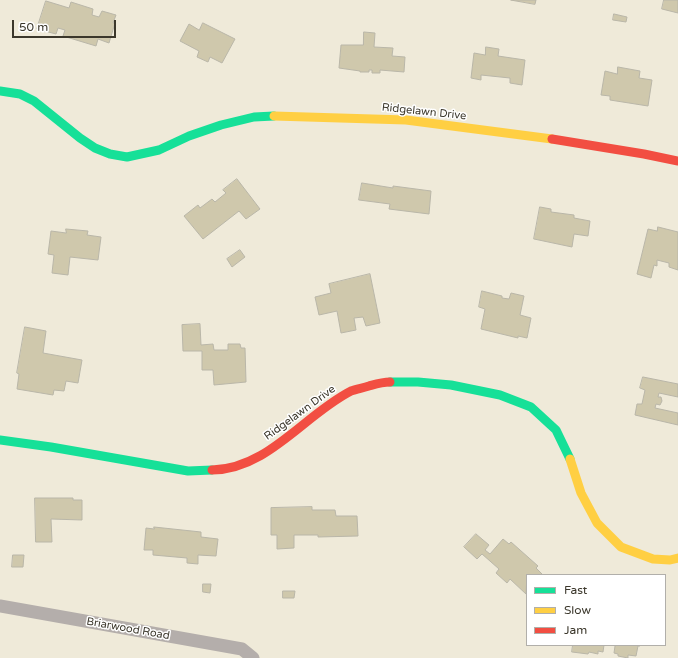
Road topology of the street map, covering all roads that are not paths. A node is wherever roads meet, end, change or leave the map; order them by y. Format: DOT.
graph roads {
  1 [pos="0,91"];
  2 [pos="678,161"];
  3 [pos="0,440"];
  4 [pos="678,558"];
  5 [pos="0,606"];
  6 [pos="252,658"];
  1 -- 2 [label="street, Ridgelawn Drive"];
  3 -- 4 [label="street, Ridgelawn Drive"];
  5 -- 6 [label="street, Briarwood Road"];
}
